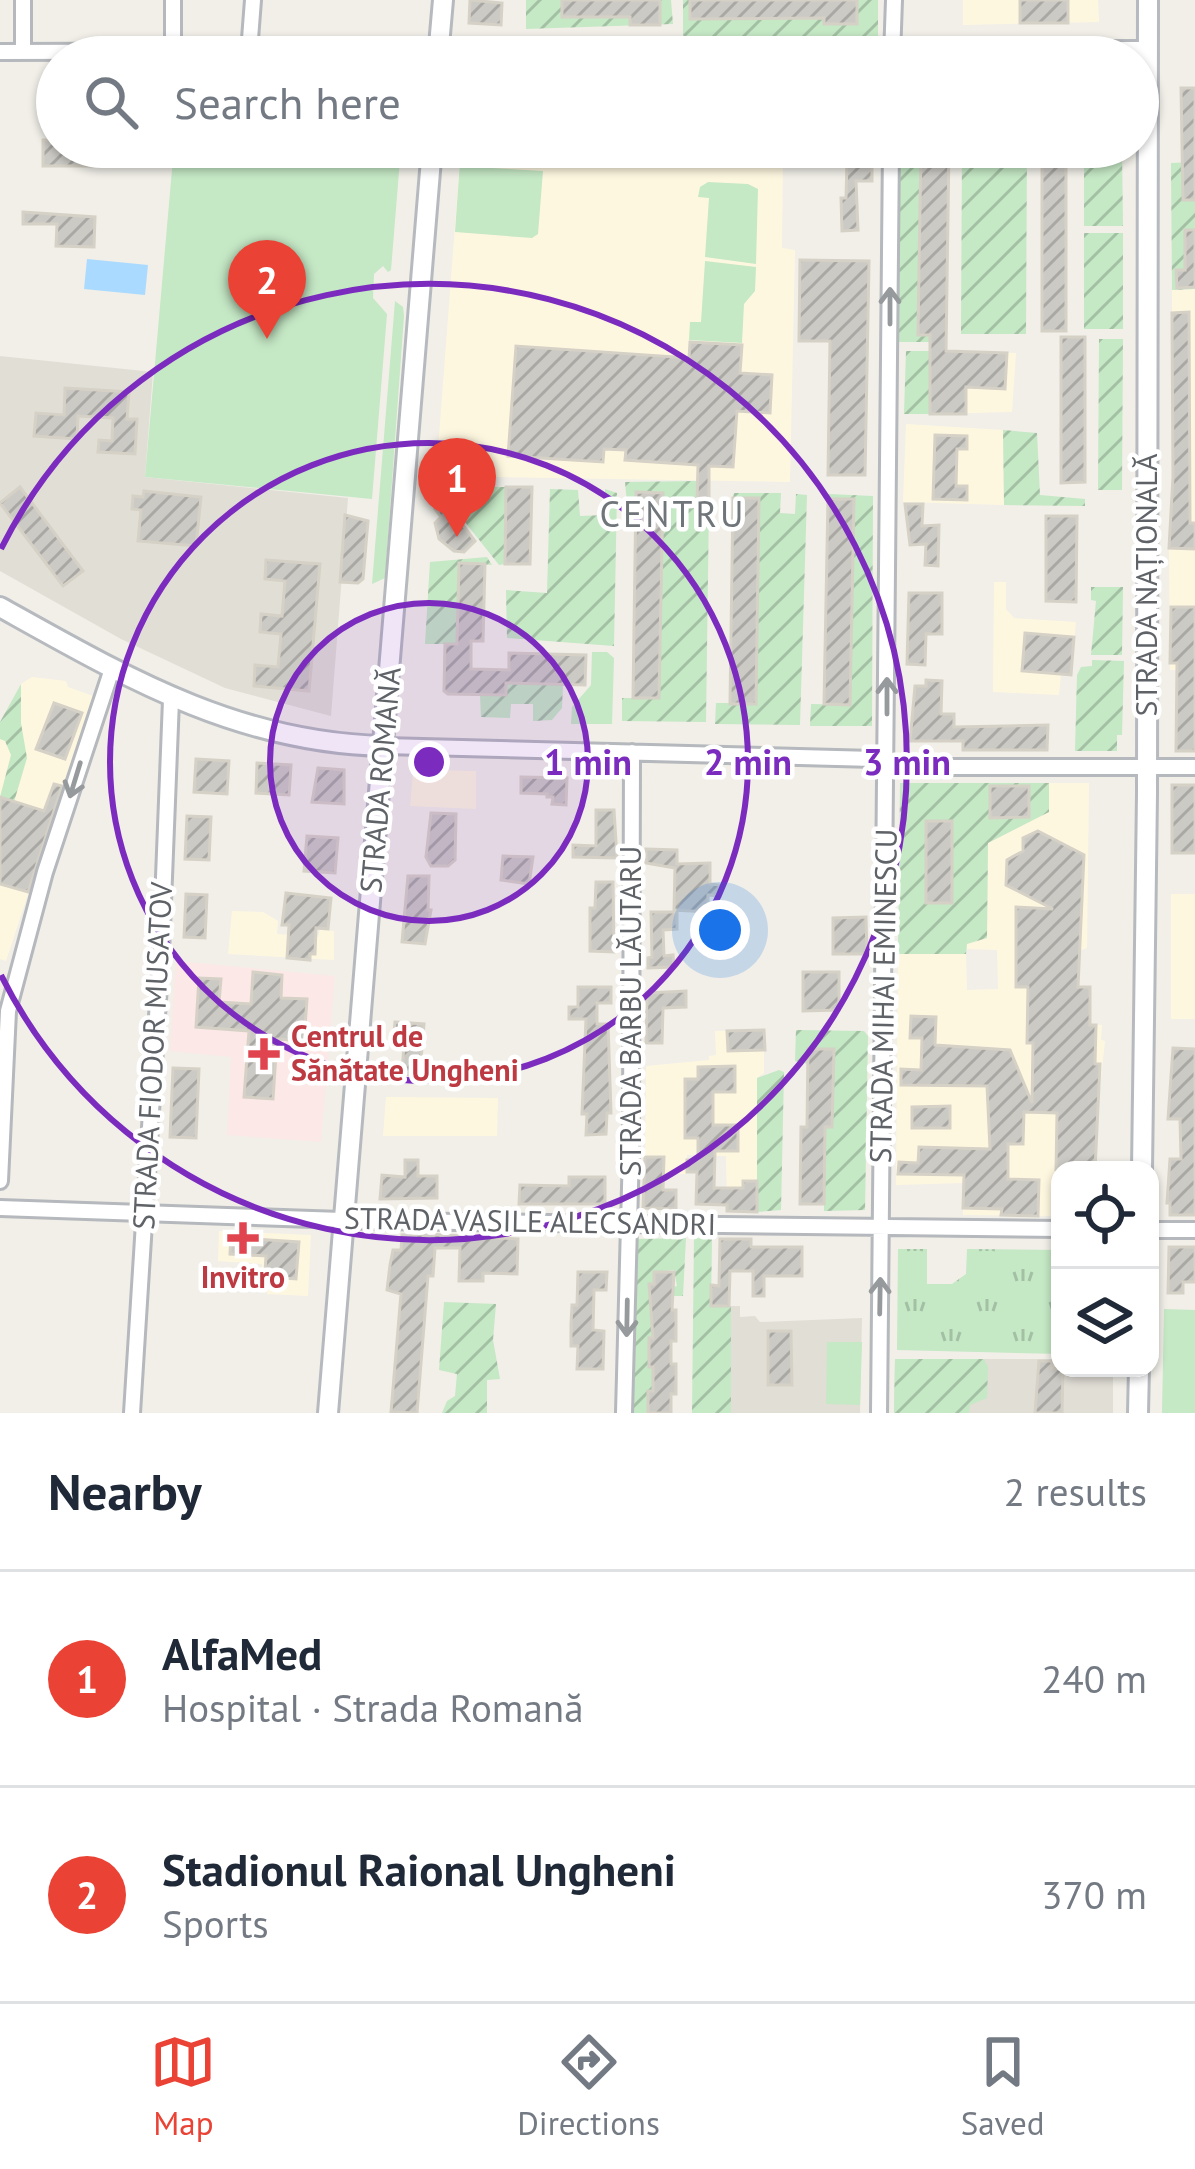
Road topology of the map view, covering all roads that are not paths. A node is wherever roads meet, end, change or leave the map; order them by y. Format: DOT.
graph roads {
  1 [pos="23,0"];
  2 [pos="173,0"];
  3 [pos="253,0"];
  4 [pos="443,0"];
  5 [pos="894,0"];
  6 [pos="1148,0"];
  7 [pos="173,36"];
  8 [pos="250,36"];
  9 [pos="440,36"];
  10 [pos="893,36"];
  11 [pos="1148,36"];
  12 [pos="0,52"];
  13 [pos="23,52"];
  14 [pos="36,52"];
  15 [pos="430,168"];
  16 [pos="891,168"];
  17 [pos="1148,168"];
  18 [pos="0,607"];
  19 [pos="112,669"];
  20 [pos="171,700"];
  21 [pos="384,746"];
  22 [pos="632,752"];
  23 [pos="886,759"];
  24 [pos="1147,767"];
  25 [pos="1195,767"];
  26 [pos="1142,1161"];
  27 [pos="0,1181"];
  28 [pos="0,1208"];
  29 [pos="143,1214"];
  30 [pos="344,1220"];
  31 [pos="629,1224"];
  32 [pos="881,1227"];
  33 [pos="1051,1229"];
  34 [pos="1159,1230"];
  35 [pos="1195,1230"];
  36 [pos="1139,1377"];
  37 [pos="132,1413"];
  38 [pos="328,1413"];
  39 [pos="624,1413"];
  40 [pos="879,1413"];
  41 [pos="1138,1413"];
  1 -- 13 [label="street"];
  2 -- 7 [label="street"];
  3 -- 8 [label="street"];
  4 -- 9 [label="main road"];
  5 -- 10 [label="street"];
  6 -- 11 [label="main road, STRADA NAȚIONALĂ"];
  12 -- 13 [label="street"];
  13 -- 14 [label="street"];
  15 -- 21 [label="main road, STRADA ROMANĂ"];
  23 -- 16 [label="street, STRADA MIHAI EMINESCU, one-way"];
  17 -- 24 [label="main road, STRADA NAȚIONALĂ"];
  18 -- 19 [label="main road"];
  19 -- 20 [label="main road"];
  19 -- 27 [label="street, one-way"];
  20 -- 21 [label="main road"];
  20 -- 29 [label="street, STRADA FIODOR MUSATOV"];
  21 -- 22 [label="street"];
  21 -- 30 [label="main road, STRADA ROMANĂ"];
  22 -- 23 [label="street"];
  22 -- 31 [label="street, STRADA BARBU LĂUTARU"];
  23 -- 24 [label="street"];
  23 -- 32 [label="street, STRADA MIHAI EMINESCU"];
  24 -- 25 [label="street"];
  24 -- 26 [label="main road, STRADA NAȚIONALĂ"];
  28 -- 29 [label="street, STRADA VASILE ALECSANDRI"];
  29 -- 30 [label="street, STRADA VASILE ALECSANDRI"];
  29 -- 37 [label="street, STRADA FIODOR MUSATOV"];
  30 -- 31 [label="street, STRADA VASILE ALECSANDRI"];
  30 -- 38 [label="main road, STRADA ROMANĂ"];
  31 -- 32 [label="street, STRADA VASILE ALECSANDRI"];
  31 -- 39 [label="street, STRADA BARBU LĂUTARU, one-way"];
  32 -- 33 [label="street, STRADA VASILE ALECSANDRI"];
  40 -- 32 [label="street, STRADA MIHAI EMINESCU, one-way"];
  34 -- 35 [label="street"];
  36 -- 41 [label="main road"];
}
